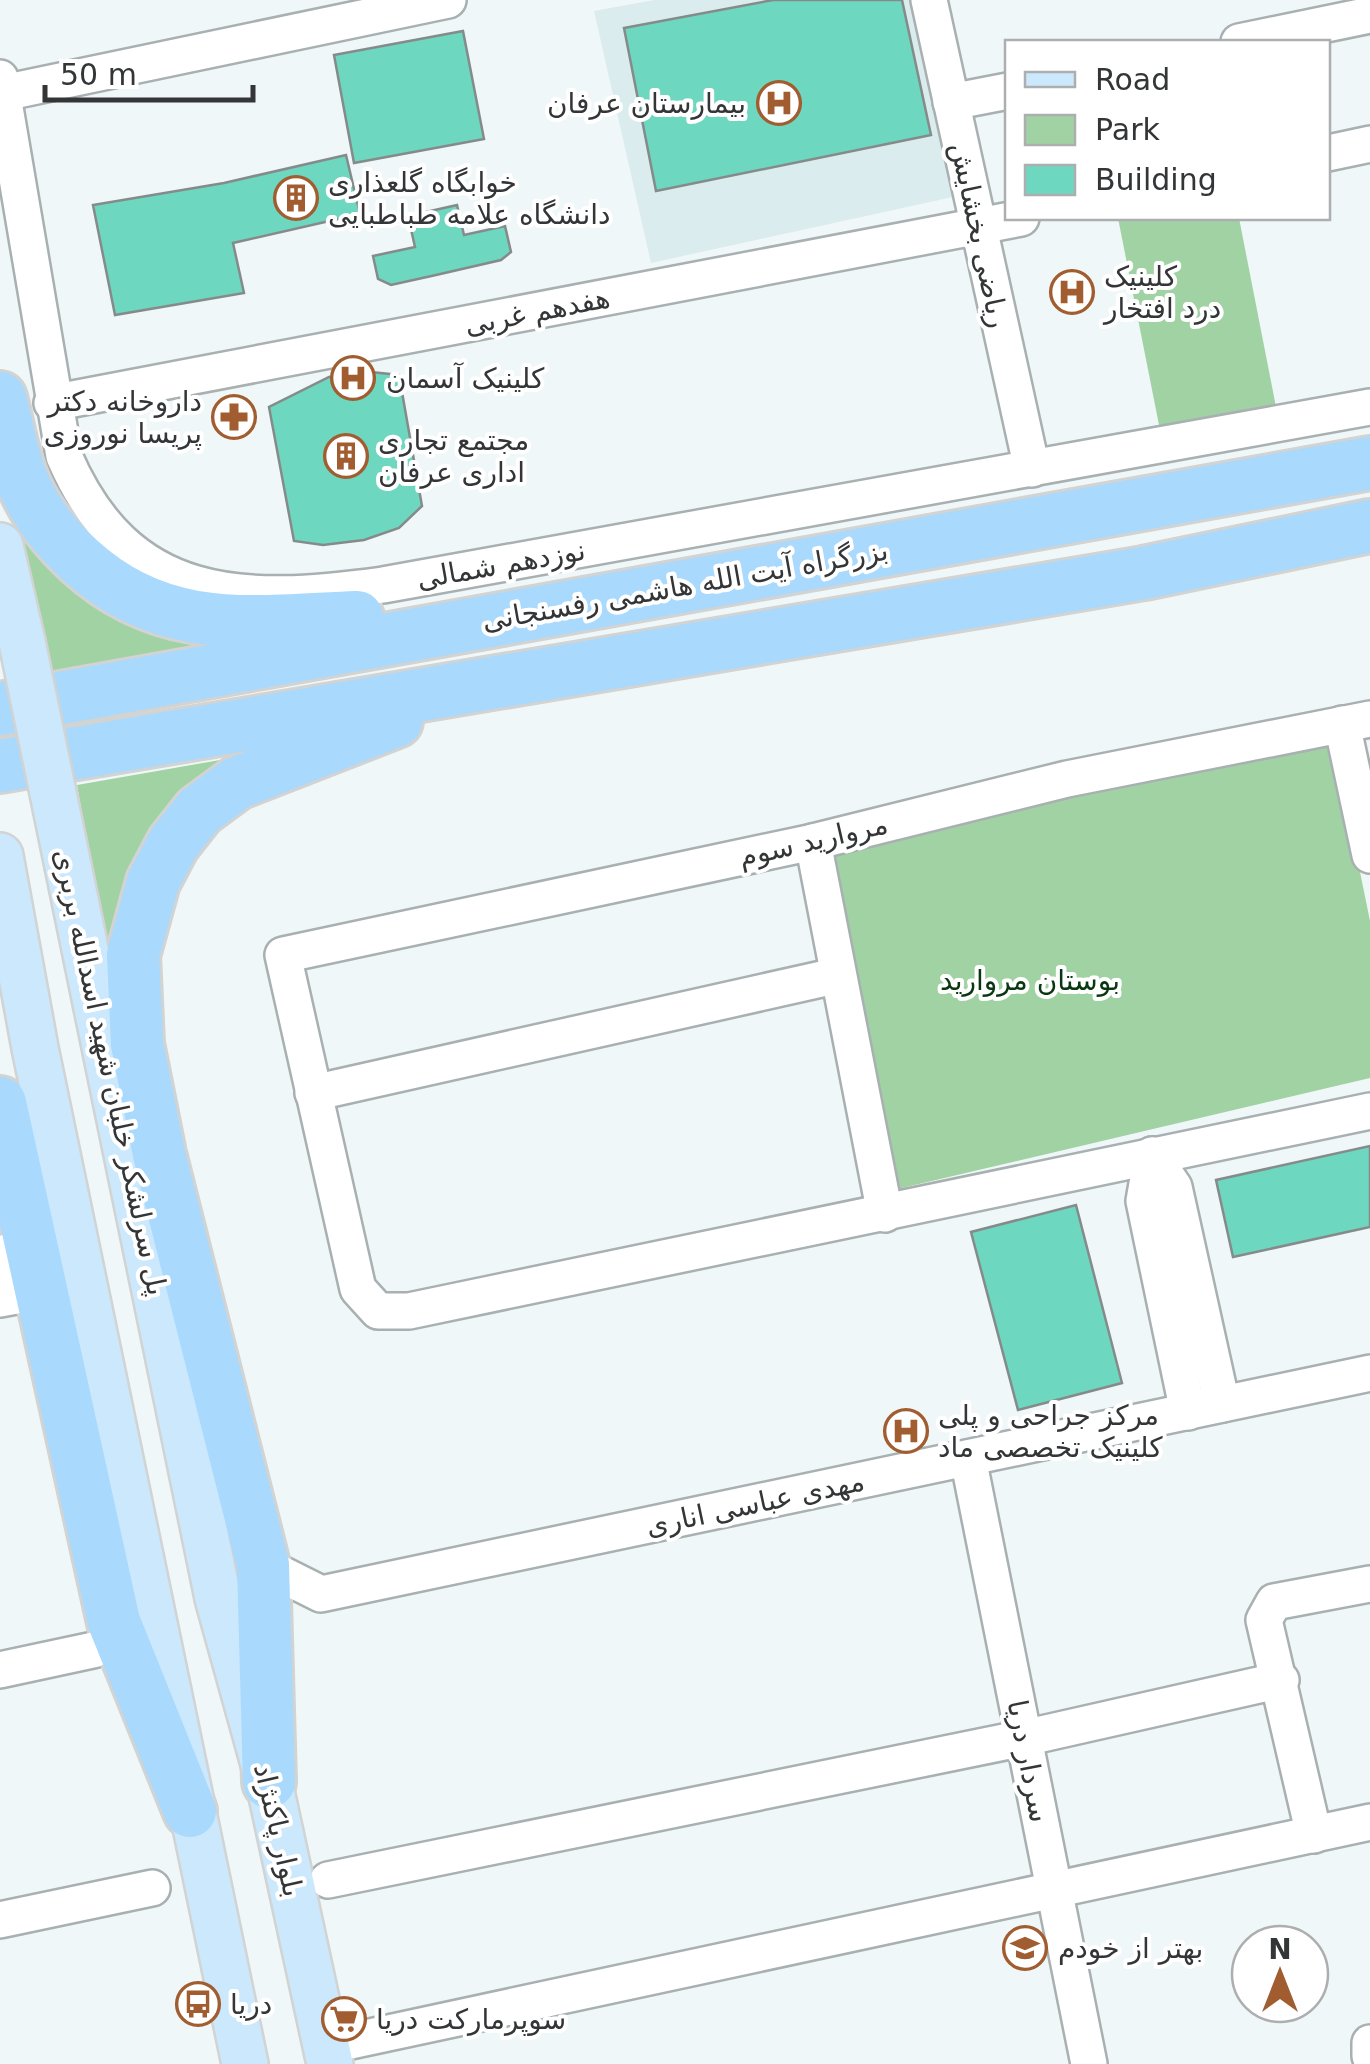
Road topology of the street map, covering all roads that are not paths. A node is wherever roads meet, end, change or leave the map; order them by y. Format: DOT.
graph roads {
  1 [pos="448,0"];
  2 [pos="929,0"];
  3 [pos="1370,15"];
  4 [pos="1248,40"];
  5 [pos="1,85"];
  6 [pos="1005,92"];
  7 [pos="952,102"];
  8 [pos="1370,144"];
  9 [pos="1330,153"];
  10 [pos="1010,220"];
  11 [pos="978,226"];
  12 [pos="0,398"];
  13 [pos="52,403"];
  14 [pos="1370,407"];
  15 [pos="1370,464"];
  16 [pos="1032,469"];
  17 [pos="1370,526"];
  18 [pos="0,546"];
  19 [pos="549,610"];
  20 [pos="500,682"];
  21 [pos="0,709"];
  22 [pos="1356,721"];
  23 [pos="0,766"];
  24 [pos="813,842"];
  25 [pos="1370,855"];
  26 [pos="2,868"];
  27 [pos="835,976"];
  28 [pos="313,1094"];
  29 [pos="0,1104"];
  30 [pos="1370,1111"];
  31 [pos="1152,1155"];
  32 [pos="885,1214"];
  33 [pos="0,1221"];
  34 [pos="8,1298"];
  35 [pos="1370,1373"];
  36 [pos="1205,1408"];
  37 [pos="968,1458"];
  38 [pos="264,1566"];
  39 [pos="1370,1584"];
  40 [pos="218,1598"];
  41 [pos="92,1650"];
  42 [pos="0,1670"];
  43 [pos="1281,1680"];
  44 [pos="1024,1738"];
  45 [pos="270,1782"];
  46 [pos="190,1811"];
  47 [pos="1370,1822"];
  48 [pos="1314,1835"];
  49 [pos="328,1880"];
  50 [pos="152,1888"];
  51 [pos="1055,1893"];
  52 [pos="0,1920"];
  53 [pos="1370,2043"];
  54 [pos="341,2053"];
  55 [pos="1370,2056"];
  56 [pos="245,2064"];
  57 [pos="1090,2064"];
  1 -- 5 [label="street"];
  2 -- 7 [label="street, ریاضی بخشایش"];
  3 -- 4 [label="street"];
  5 -- 13 [label="street, نوزدهم شمالی"];
  6 -- 7 [label="street"];
  7 -- 11 [label="street, ریاضی بخشایش"];
  8 -- 9 [label="street"];
  10 -- 11 [label="street, هفدهم غربی"];
  11 -- 13 [label="street, هفدهم غربی"];
  11 -- 16 [label="street, ریاضی بخشایش"];
  12 -- 19 [label="highway"];
  13 -- 16 [label="street, نوزدهم شمالی"];
  14 -- 16 [label="street, نوزدهم شمالی"];
  15 -- 19 [label="highway, بزرگراه آیت الله هاشمی رفسنجانی"];
  17 -- 20 [label="highway"];
  18 -- 40 [label="main road, پل سرلشکر خلبان شهید اسدالله بربری, bridge"];
  19 -- 21 [label="highway, بزرگراه آیت الله هاشمی رفسنجانی"];
  20 -- 23 [label="highway"];
  20 -- 38 [label="highway"];
  22 -- 24 [label="street, مروارید سوم"];
  22 -- 25 [label="street"];
  24 -- 27 [label="street"];
  24 -- 28 [label="street, مروارید سوم"];
  26 -- 46 [label="main road"];
  27 -- 28 [label="street"];
  27 -- 32 [label="street"];
  28 -- 32 [label="street"];
  29 -- 46 [label="highway"];
  30 -- 31 [label="street"];
  31 -- 32 [label="street"];
  31 -- 36 [label="street"];
  33 -- 34 [label="street"];
  35 -- 36 [label="street, مهدی عباسی اناری"];
  36 -- 37 [label="street, مهدی عباسی اناری"];
  37 -- 38 [label="street, مهدی عباسی اناری"];
  37 -- 44 [label="street, سردار دریا"];
  38 -- 45 [label="highway"];
  39 -- 43 [label="street"];
  40 -- 45 [label="main road, بلوار پاکنژاد"];
  41 -- 42 [label="street"];
  43 -- 44 [label="street"];
  43 -- 48 [label="street"];
  44 -- 49 [label="street"];
  44 -- 51 [label="street, سردار دریا"];
  45 -- 54 [label="main road, بلوار پاکنژاد"];
  46 -- 56 [label="main road"];
  47 -- 48 [label="street"];
  48 -- 51 [label="street"];
  50 -- 52 [label="street"];
  51 -- 54 [label="street"];
  51 -- 57 [label="street, سردار دریا"];
  53 -- 55 [label="street"];
}
